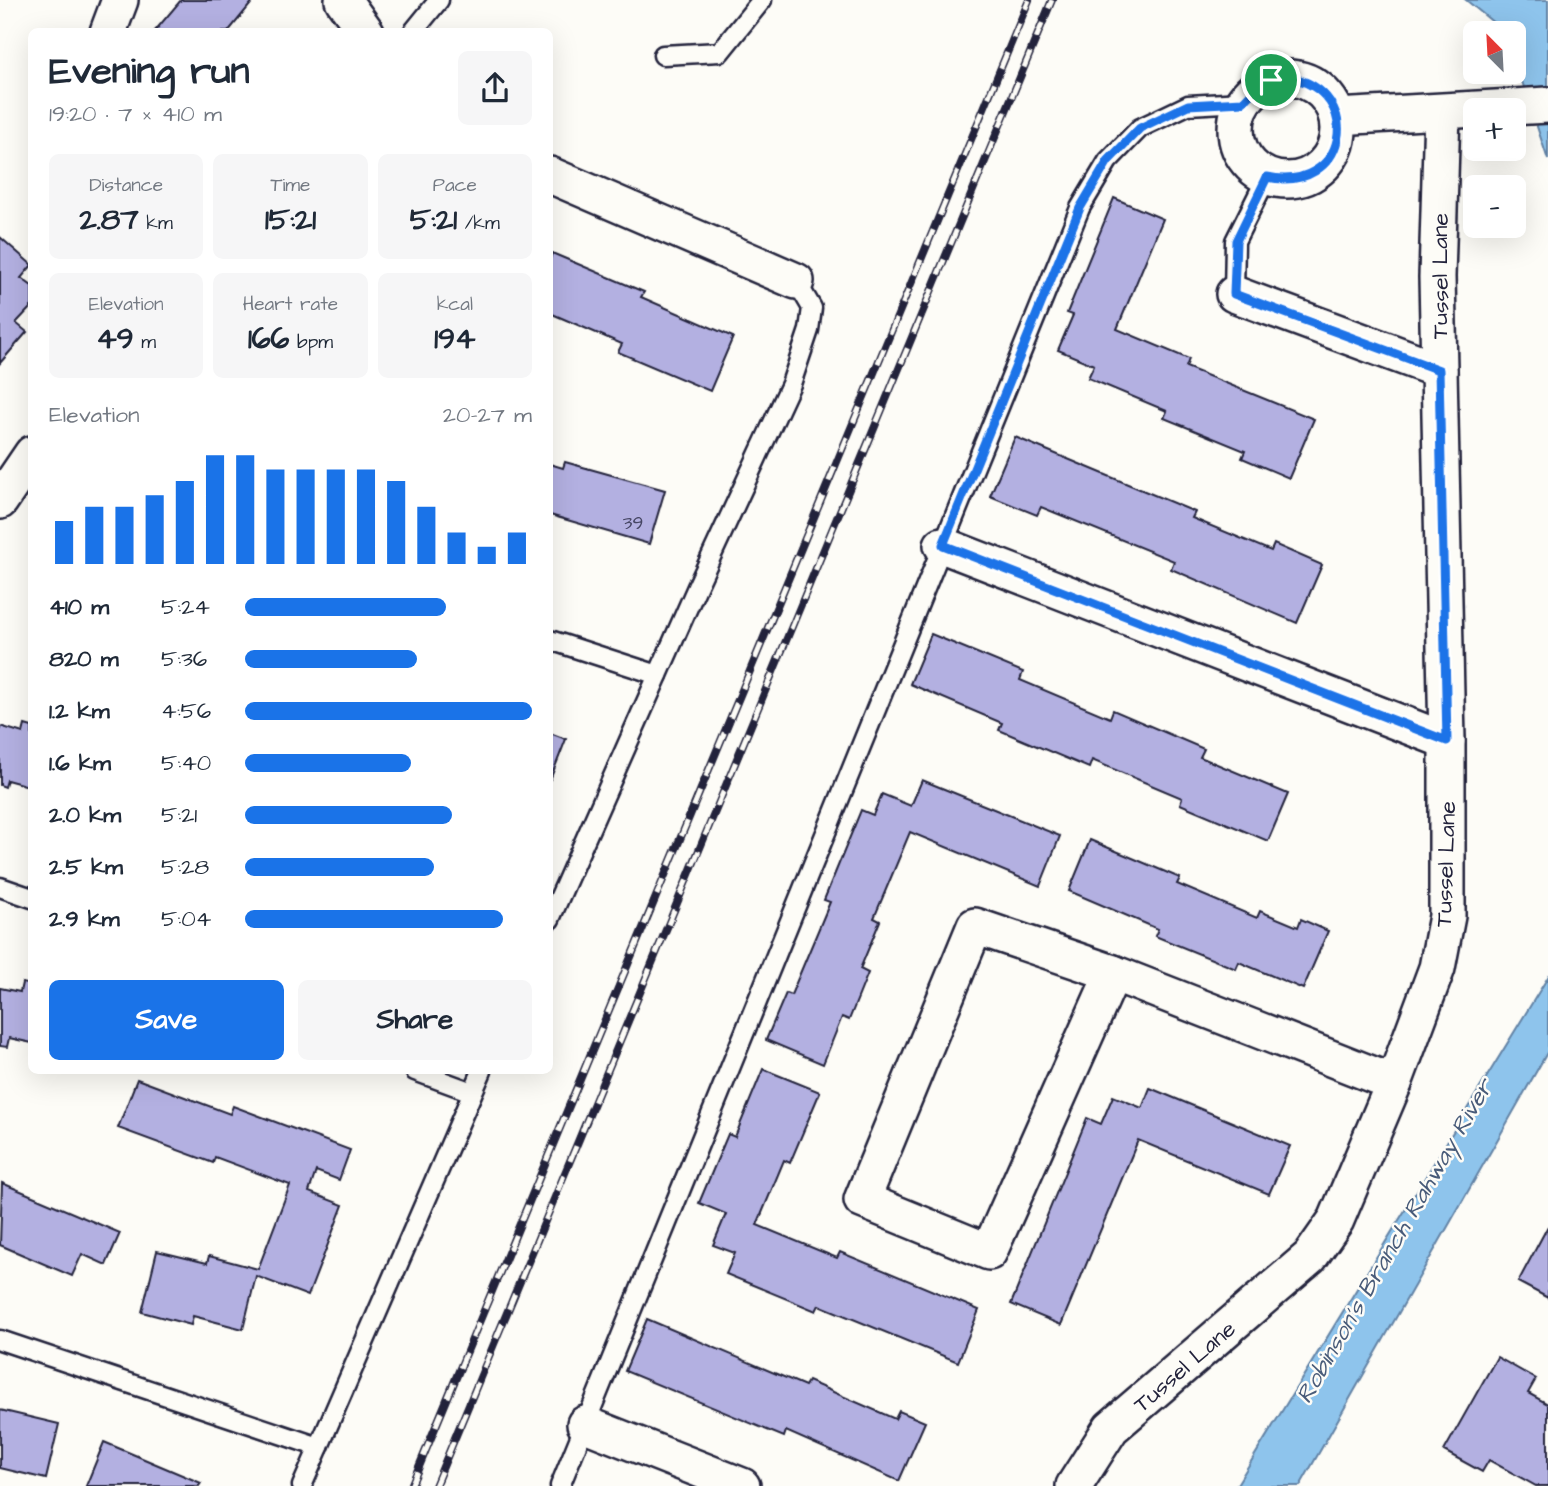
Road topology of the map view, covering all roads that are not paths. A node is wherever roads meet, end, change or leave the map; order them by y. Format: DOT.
graph roads {
  1 [pos="120,0"];
  2 [pos="343,0"];
  3 [pos="439,0"];
  4 [pos="762,0"];
  5 [pos="110,28"];
  6 [pos="363,28"];
  7 [pos="415,28"];
  8 [pos="663,55"];
  9 [pos="1243,102"];
  10 [pos="1533,107"];
  11 [pos="1441,112"];
  12 [pos="1337,117"];
  13 [pos="553,176"];
  14 [pos="1267,177"];
  15 [pos="796,281"];
  16 [pos="1234,294"];
  17 [pos="1439,370"];
  18 [pos="28,460"];
  19 [pos="0,501"];
  20 [pos="943,545"];
  21 [pos="553,641"];
  22 [pos="658,675"];
  23 [pos="1447,741"];
  24 [pos="0,887"];
  25 [pos="28,897"];
  26 [pos="553,912"];
  27 [pos="1113,972"];
  28 [pos="423,1074"];
  29 [pos="481,1074"];
  30 [pos="1394,1083"];
  31 [pos="472,1092"];
  32 [pos="0,1340"];
  33 [pos="585,1424"];
  34 [pos="319,1447"];
  35 [pos="302,1486"];
  36 [pos="560,1486"];
  37 [pos="742,1486"];
  38 [pos="1074,1486"];
  1 -- 5 [label="street"];
  2 -- 6 [label="street"];
  3 -- 7 [label="lane"];
  4 -- 8 [label="lane"];
  9 -- 12 [label="street"];
  9 -- 14 [label="street"];
  9 -- 20 [label="lane"];
  10 -- 11 [label="street"];
  11 -- 12 [label="street"];
  11 -- 17 [label="street, Tussel Lane"];
  12 -- 14 [label="street"];
  13 -- 15 [label="street"];
  14 -- 16 [label="lane"];
  15 -- 22 [label="lane"];
  16 -- 17 [label="street"];
  17 -- 23 [label="street, Tussel Lane"];
  18 -- 19 [label="street"];
  20 -- 23 [label="street"];
  20 -- 33 [label="lane"];
  21 -- 22 [label="lane"];
  22 -- 26 [label="lane"];
  23 -- 30 [label="street, Tussel Lane"];
  24 -- 25 [label="lane"];
  27 -- 27 [label="street"];
  27 -- 30 [label="street"];
  28 -- 31 [label="lane"];
  29 -- 31 [label="lane"];
  30 -- 38 [label="street, Tussel Lane"];
  31 -- 34 [label="lane"];
  32 -- 34 [label="lane"];
  33 -- 36 [label="lane"];
  33 -- 37 [label="street"];
  34 -- 35 [label="lane"];
}
